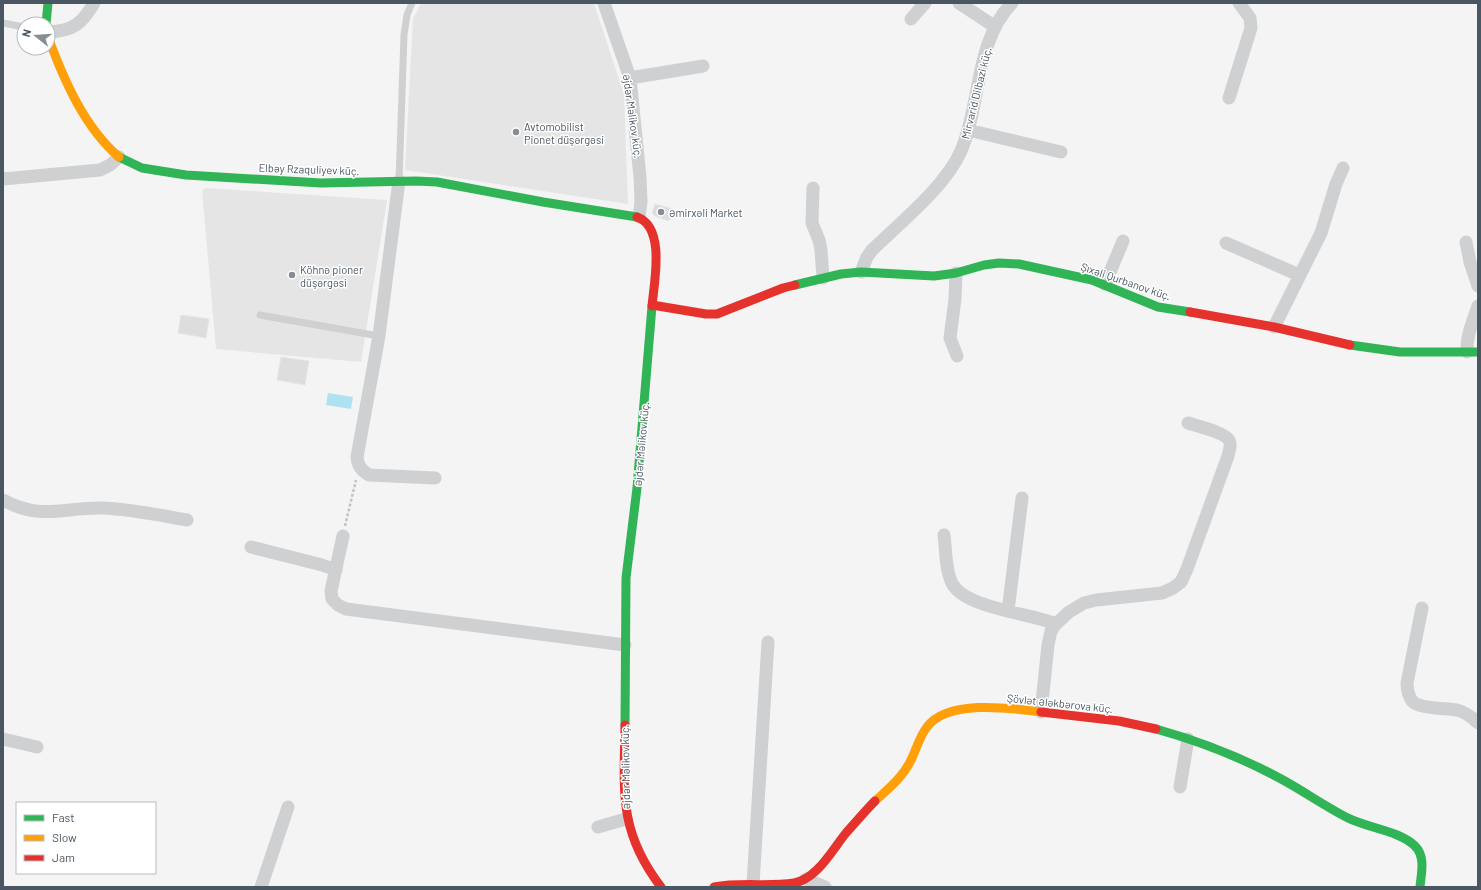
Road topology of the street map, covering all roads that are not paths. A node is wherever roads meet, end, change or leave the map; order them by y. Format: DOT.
graph roads {
  1 [pos="48,3"];
  2 [pos="94,3"];
  3 [pos="412,3"];
  4 [pos="604,3"];
  5 [pos="925,3"];
  6 [pos="959,3"];
  7 [pos="1012,3"];
  8 [pos="1239,3"];
  9 [pos="47,16"];
  10 [pos="911,19"];
  11 [pos="3,23"];
  12 [pos="16,25"];
  13 [pos="994,26"];
  14 [pos="56,31"];
  15 [pos="55,56"];
  16 [pos="703,66"];
  17 [pos="630,78"];
  18 [pos="1229,98"];
  19 [pos="968,130"];
  20 [pos="1061,152"];
  21 [pos="119,157"];
  22 [pos="1343,168"];
  23 [pos="3,179"];
  24 [pos="399,181"];
  25 [pos="813,188"];
  26 [pos="639,217"];
  27 [pos="1123,241"];
  28 [pos="1226,242"];
  29 [pos="1466,242"];
  30 [pos="861,272"];
  31 [pos="956,273"];
  32 [pos="1299,275"];
  33 [pos="823,278"];
  34 [pos="1105,284"];
  35 [pos="1478,286"];
  36 [pos="652,305"];
  37 [pos="1478,306"];
  38 [pos="260,314"];
  39 [pos="1274,327"];
  40 [pos="379,336"];
  41 [pos="1472,352"];
  42 [pos="957,356"];
  43 [pos="1188,423"];
  44 [pos="435,478"];
  45 [pos="1022,498"];
  46 [pos="3,500"];
  47 [pos="187,520"];
  48 [pos="944,535"];
  49 [pos="343,536"];
  50 [pos="251,547"];
  51 [pos="336,570"];
  52 [pos="1422,608"];
  53 [pos="1008,611"];
  54 [pos="1056,624"];
  55 [pos="768,642"];
  56 [pos="625,645"];
  57 [pos="1041,712"];
  58 [pos="1478,721"];
  59 [pos="3,739"];
  60 [pos="1188,739"];
  61 [pos="37,747"];
  62 [pos="1180,787"];
  63 [pos="288,807"];
  64 [pos="626,819"];
  65 [pos="598,828"];
  66 [pos="806,879"];
  67 [pos="753,884"];
  68 [pos="261,887"];
  69 [pos="661,887"];
  70 [pos="714,887"];
  71 [pos="825,887"];
  72 [pos="1420,887"];
  1 -- 9 [label="street"];
  2 -- 14 [label="street"];
  3 -- 24 [label="lane"];
  4 -- 17 [label="street, Əjdər Məlikov küç."];
  5 -- 10 [label="street"];
  6 -- 13 [label="street"];
  7 -- 13 [label="street, Mirvarid Dilbazi küç."];
  8 -- 18 [label="street"];
  11 -- 12 [label="lane"];
  13 -- 19 [label="street, Mirvarid Dilbazi küç."];
  15 -- 21 [label="street, Elbəy Rzaquliyev küç."];
  16 -- 17 [label="street"];
  17 -- 26 [label="street, Əjdər Məlikov küç."];
  19 -- 20 [label="street"];
  19 -- 30 [label="street, Mirvarid Dilbazi küç."];
  21 -- 23 [label="street"];
  21 -- 24 [label="street, Elbəy Rzaquliyev küç."];
  22 -- 32 [label="street"];
  24 -- 26 [label="street, Elbəy Rzaquliyev küç."];
  24 -- 40 [label="street"];
  25 -- 33 [label="street"];
  26 -- 36 [label="street, Əjdər Məlikov küç."];
  27 -- 34 [label="street"];
  28 -- 32 [label="street"];
  29 -- 35 [label="street"];
  30 -- 31 [label="street, Şıxəli Qurbanov küç."];
  30 -- 33 [label="street, Şıxəli Qurbanov küç."];
  31 -- 34 [label="street, Şıxəli Qurbanov küç."];
  31 -- 42 [label="street"];
  32 -- 39 [label="street"];
  33 -- 36 [label="street, Şıxəli Qurbanov küç."];
  34 -- 39 [label="street, Şıxəli Qurbanov küç."];
  36 -- 56 [label="street, Əjdər Məlikov küç."];
  37 -- 41 [label="street"];
  38 -- 40 [label="lane"];
  39 -- 41 [label="street, Şıxəli Qurbanov küç."];
  40 -- 44 [label="street"];
  43 -- 54 [label="street"];
  45 -- 53 [label="street"];
  46 -- 47 [label="street"];
  48 -- 53 [label="street"];
  49 -- 51 [label="street"];
  50 -- 51 [label="street"];
  51 -- 56 [label="street"];
  52 -- 58 [label="street"];
  53 -- 54 [label="street"];
  54 -- 57 [label="street"];
  55 -- 67 [label="street"];
  56 -- 64 [label="street, Əjdər Məlikov küç."];
  57 -- 60 [label="street, Şövlət Ələkbərova küç."];
  57 -- 66 [label="street, Şövlət Ələkbərova küç."];
  59 -- 61 [label="street"];
  60 -- 62 [label="street"];
  60 -- 72 [label="street, Şövlət Ələkbərova küç."];
  63 -- 68 [label="street"];
  64 -- 65 [label="street"];
  64 -- 69 [label="street, Əjdər Məlikov küç."];
  66 -- 67 [label="street"];
  66 -- 71 [label="street"];
  67 -- 70 [label="street"];
}
